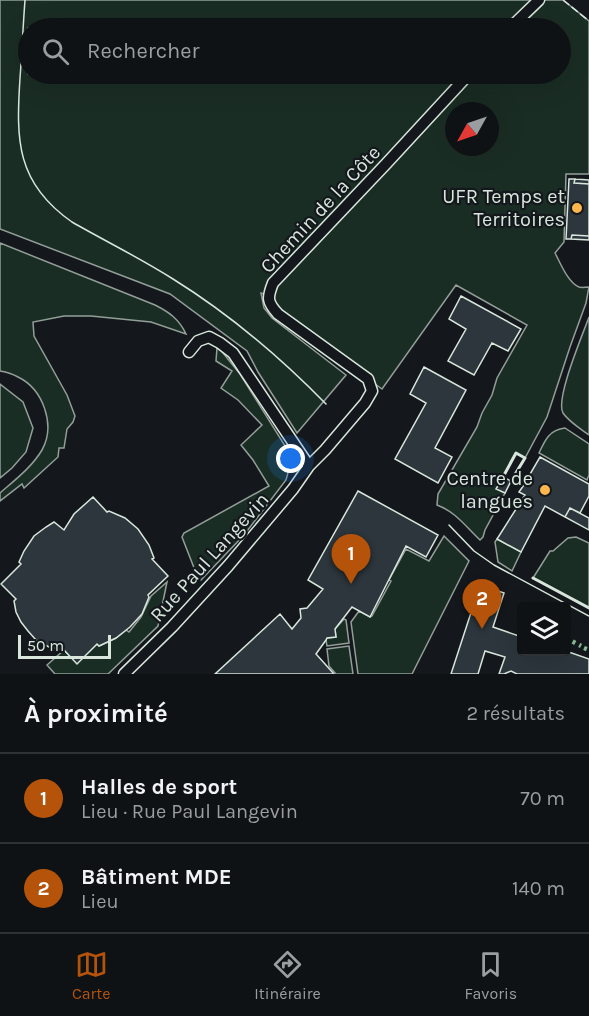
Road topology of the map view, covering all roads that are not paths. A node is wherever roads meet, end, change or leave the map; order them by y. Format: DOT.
graph roads {
  1 [pos="538,0"];
  2 [pos="520,18"];
  3 [pos="460,84"];
  4 [pos="189,352"];
  5 [pos="309,466"];
  6 [pos="124,674"];
  1 -- 2 [label="street"];
  3 -- 5 [label="street, Chemin de la Côte"];
  4 -- 5 [label="street"];
  5 -- 6 [label="street, Rue Paul Langevin"];
}
